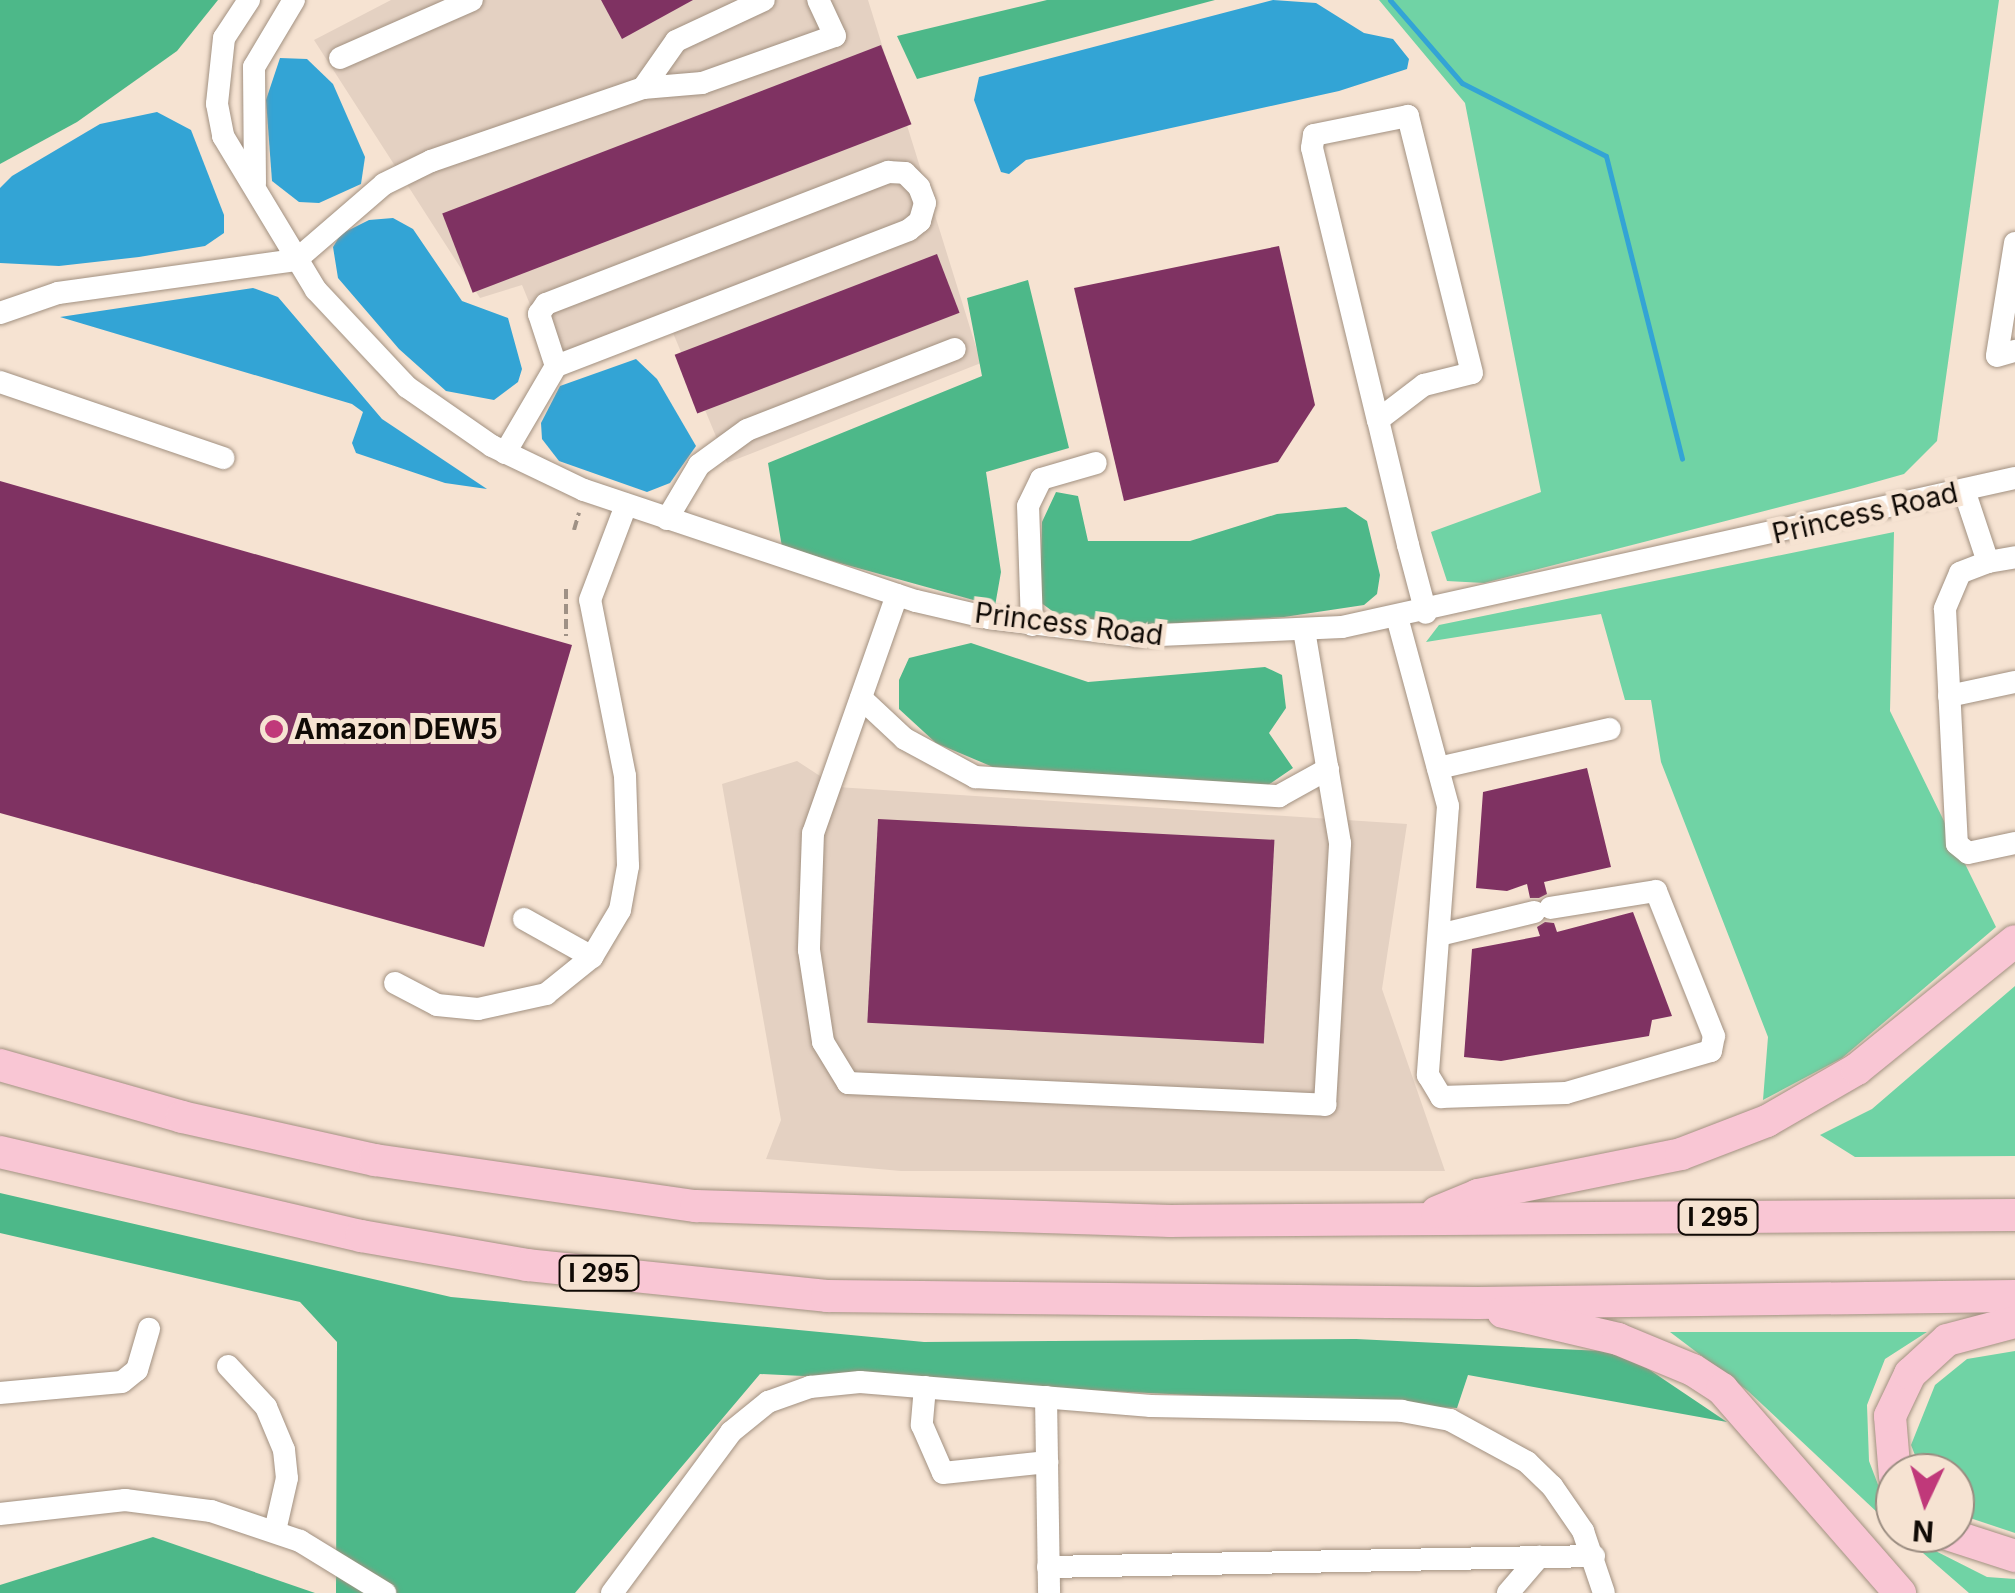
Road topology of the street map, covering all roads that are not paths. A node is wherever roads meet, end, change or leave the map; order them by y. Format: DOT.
graph roads {
  1 [pos="249,0"];
  2 [pos="294,0"];
  3 [pos="472,0"];
  4 [pos="764,0"];
  5 [pos="818,0"];
  6 [pos="340,58"];
  7 [pos="643,88"];
  8 [pos="256,187"];
  9 [pos="2015,243"];
  10 [pos="296,260"];
  11 [pos="0,312"];
  12 [pos="955,349"];
  13 [pos="2015,351"];
  14 [pos="556,366"];
  15 [pos="0,382"];
  16 [pos="1378,420"];
  17 [pos="505,453"];
  18 [pos="223,458"];
  19 [pos="1096,463"];
  20 [pos="2015,478"];
  21 [pos="1964,490"];
  22 [pos="626,505"];
  23 [pos="667,518"];
  24 [pos="2015,557"];
  25 [pos="1988,562"];
  26 [pos="897,595"];
  27 [pos="1426,613"];
  28 [pos="1397,617"];
  29 [pos="1032,625"];
  30 [pos="1304,631"];
  31 [pos="2015,682"];
  32 [pos="1949,696"];
  33 [pos="861,698"];
  34 [pos="1610,729"];
  35 [pos="1438,768"];
  36 [pos="1328,769"];
  37 [pos="2015,842"];
  38 [pos="524,919"];
  39 [pos="1438,935"];
  40 [pos="2015,941"];
  41 [pos="592,957"];
  42 [pos="396,983"];
  43 [pos="0,1065"];
  44 [pos="0,1152"];
  45 [pos="2015,1215"];
  46 [pos="1422,1218"];
  47 [pos="2015,1296"];
  48 [pos="1478,1303"];
  49 [pos="2015,1322"];
  50 [pos="149,1330"];
  51 [pos="228,1366"];
  52 [pos="925,1387"];
  53 [pos="0,1393"];
  54 [pos="1046,1398"];
  55 [pos="1893,1453"];
  56 [pos="1047,1462"];
  57 [pos="0,1514"];
  58 [pos="275,1530"];
  59 [pos="1975,1543"];
  60 [pos="1594,1556"];
  61 [pos="2015,1556"];
  62 [pos="1540,1557"];
  63 [pos="1048,1567"];
  64 [pos="618,1591"];
  65 [pos="385,1593"];
  66 [pos="1048,1593"];
  67 [pos="1508,1593"];
  68 [pos="1604,1593"];
  69 [pos="1900,1593"];
  1 -- 8 [label="street, Princess Road"];
  2 -- 8 [label="street, Princess Road"];
  3 -- 6 [label="street"];
  4 -- 7 [label="street"];
  5 -- 7 [label="street"];
  7 -- 10 [label="street"];
  8 -- 10 [label="street, Princess Road"];
  9 -- 13 [label="street"];
  10 -- 11 [label="street"];
  10 -- 17 [label="street, Princess Road"];
  12 -- 23 [label="street"];
  14 -- 14 [label="street"];
  14 -- 17 [label="street"];
  15 -- 18 [label="street"];
  16 -- 16 [label="street"];
  16 -- 27 [label="street"];
  17 -- 22 [label="street, Princess Road"];
  19 -- 29 [label="street"];
  20 -- 21 [label="street, Princess Road"];
  21 -- 25 [label="street"];
  21 -- 27 [label="street, Princess Road"];
  22 -- 23 [label="street, Princess Road"];
  22 -- 41 [label="street"];
  23 -- 26 [label="street, Princess Road"];
  24 -- 25 [label="street"];
  25 -- 32 [label="street"];
  26 -- 29 [label="street, Princess Road"];
  26 -- 33 [label="street"];
  27 -- 28 [label="street, Princess Road"];
  28 -- 30 [label="street, Princess Road"];
  28 -- 35 [label="street"];
  29 -- 30 [label="street, Princess Road"];
  30 -- 36 [label="street"];
  31 -- 32 [label="street"];
  32 -- 37 [label="street"];
  33 -- 36 [label="street"];
  33 -- 36 [label="street"];
  34 -- 35 [label="street"];
  35 -- 39 [label="street"];
  38 -- 41 [label="street"];
  39 -- 39 [label="street"];
  40 -- 46 [label="highway"];
  41 -- 42 [label="street"];
  43 -- 46 [label="highway, I 295"];
  44 -- 48 [label="highway, I 295"];
  45 -- 46 [label="highway, I 295"];
  47 -- 48 [label="highway, I 295"];
  48 -- 69 [label="highway"];
  49 -- 55 [label="highway"];
  50 -- 53 [label="street"];
  51 -- 58 [label="street"];
  52 -- 54 [label="street"];
  52 -- 56 [label="street"];
  52 -- 64 [label="street"];
  54 -- 56 [label="street"];
  54 -- 60 [label="street"];
  56 -- 63 [label="street"];
  57 -- 58 [label="street"];
  58 -- 65 [label="street"];
  59 -- 61 [label="highway"];
  60 -- 62 [label="street"];
  60 -- 68 [label="street"];
  62 -- 63 [label="street"];
  62 -- 67 [label="street"];
  63 -- 66 [label="street"];
}
